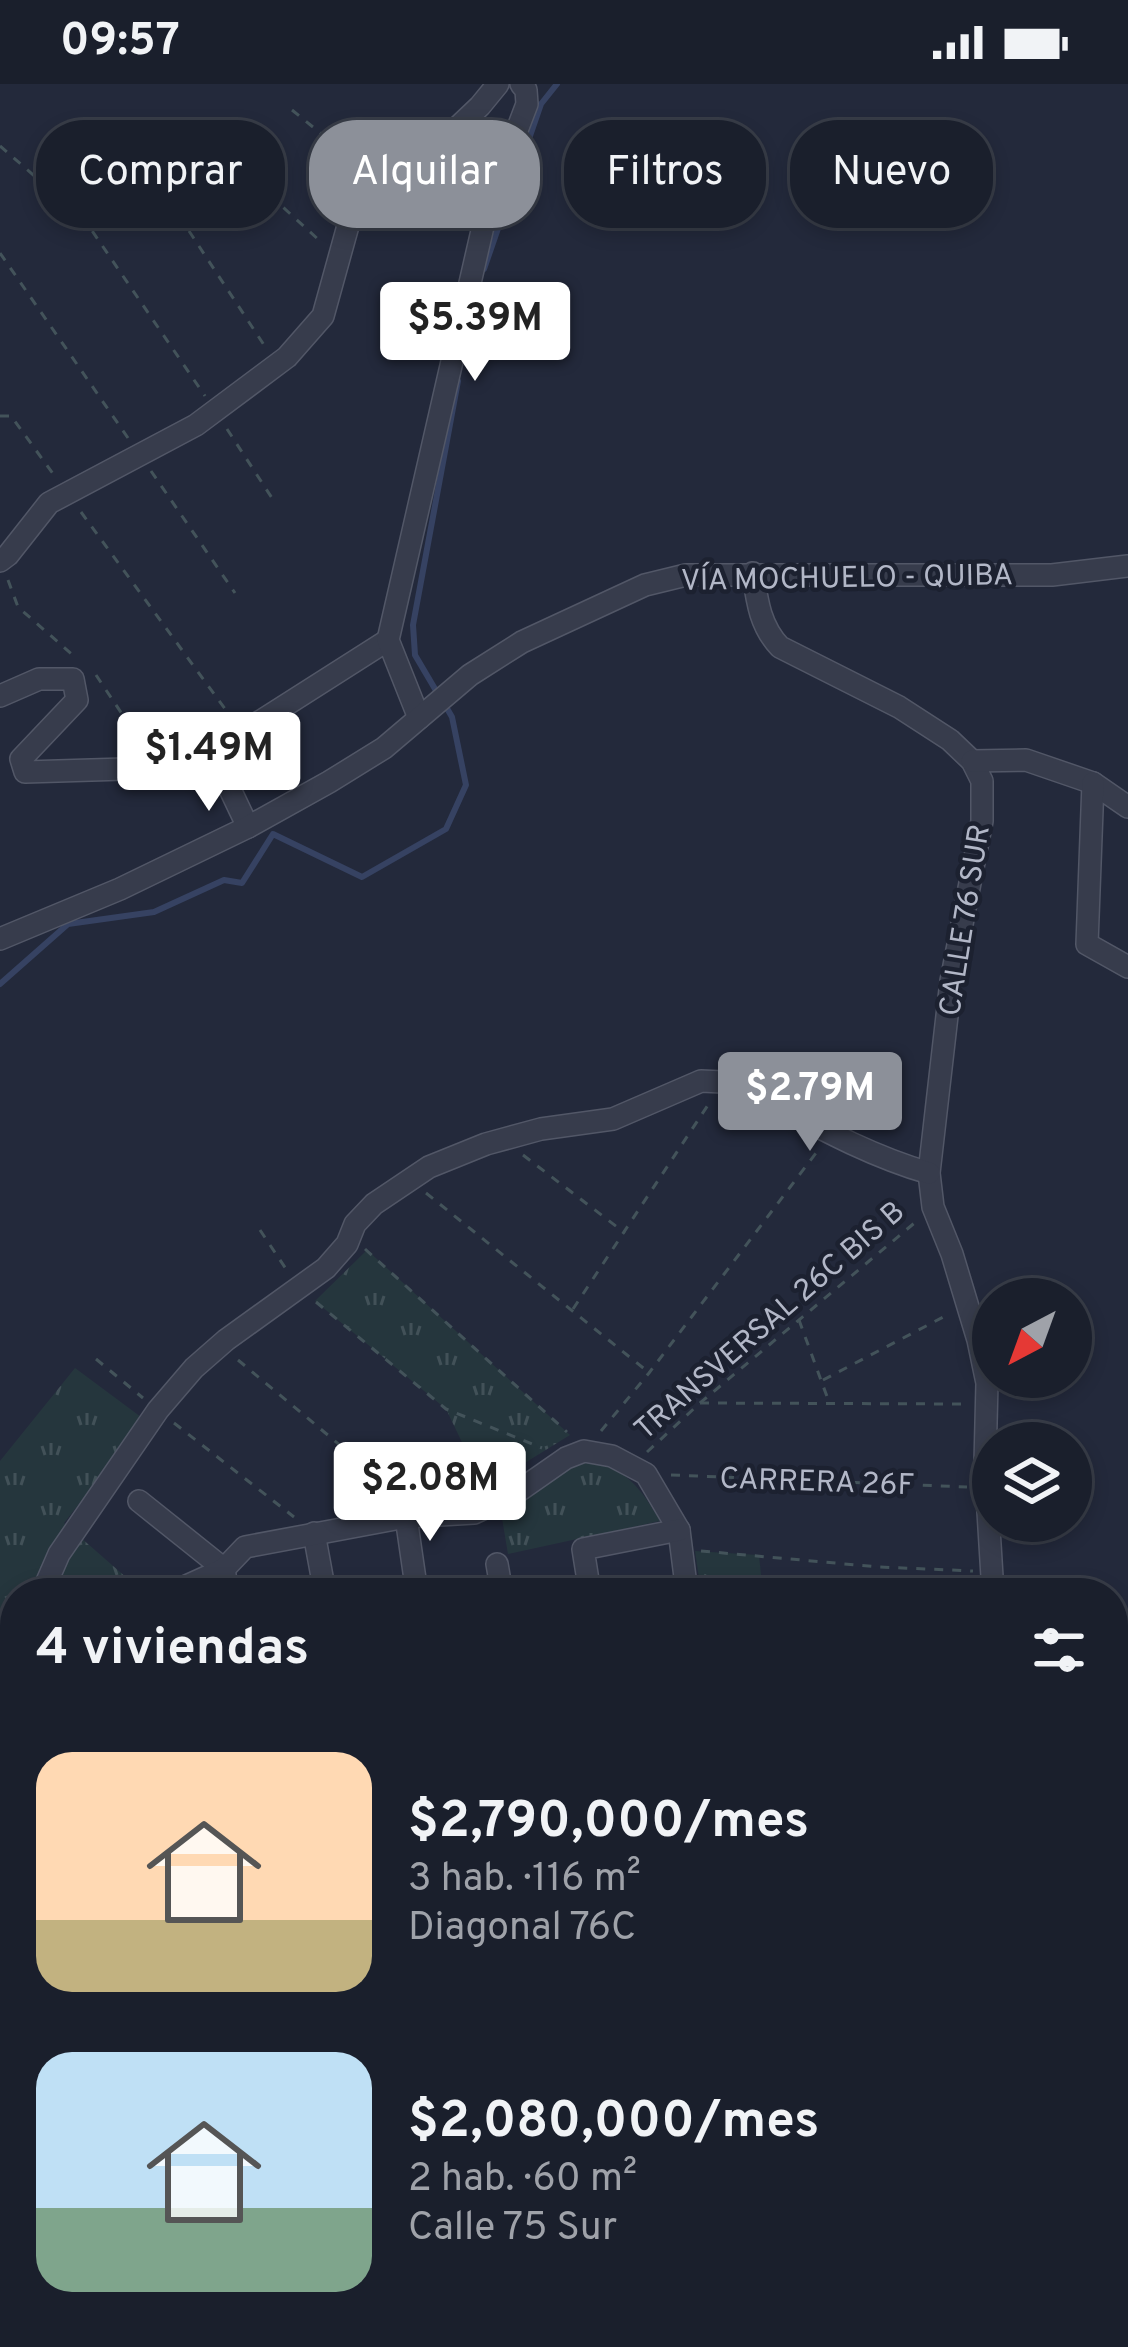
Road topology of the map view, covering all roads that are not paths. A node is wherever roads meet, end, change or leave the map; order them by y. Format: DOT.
graph roads {
  1 [pos="498,84"];
  2 [pos="526,86"];
  3 [pos="0,560"];
  4 [pos="1128,566"];
  5 [pos="753,572"];
  6 [pos="388,640"];
  7 [pos="0,697"];
  8 [pos="425,713"];
  9 [pos="972,761"];
  10 [pos="1093,783"];
  11 [pos="228,785"];
  12 [pos="1128,807"];
  13 [pos="248,827"];
  14 [pos="0,939"];
  15 [pos="1128,967"];
  16 [pos="929,1173"];
  17 [pos="139,1502"];
  18 [pos="406,1517"];
  19 [pos="314,1533"];
  20 [pos="681,1547"];
  21 [pos="497,1564"];
  22 [pos="224,1569"];
  23 [pos="49,1578"];
  24 [pos="204,1578"];
  25 [pos="226,1578"];
  26 [pos="322,1578"];
  27 [pos="415,1578"];
  28 [pos="499,1578"];
  29 [pos="588,1578"];
  30 [pos="685,1578"];
  31 [pos="993,1578"];
  1 -- 3 [label="street"];
  2 -- 6 [label="street"];
  4 -- 5 [label="street, VÍA MOCHUELO - QUIBA"];
  5 -- 8 [label="street, VÍA MOCHUELO - QUIBA"];
  5 -- 9 [label="street"];
  6 -- 7 [label="street"];
  6 -- 8 [label="street"];
  8 -- 13 [label="street, VÍA MOCHUELO - QUIBA"];
  9 -- 10 [label="street"];
  9 -- 16 [label="street, CALLE 76 SUR"];
  10 -- 12 [label="street"];
  10 -- 15 [label="street"];
  11 -- 13 [label="street"];
  13 -- 14 [label="street, VÍA MOCHUELO - QUIBA"];
  16 -- 23 [label="street"];
  16 -- 31 [label="street, CALLE 76 SUR"];
  17 -- 22 [label="street"];
  18 -- 19 [label="street"];
  18 -- 20 [label="street"];
  18 -- 27 [label="street"];
  19 -- 22 [label="street"];
  19 -- 26 [label="street"];
  20 -- 29 [label="street"];
  20 -- 30 [label="street"];
  21 -- 28 [label="street"];
  22 -- 24 [label="street"];
  22 -- 25 [label="street"];
}
